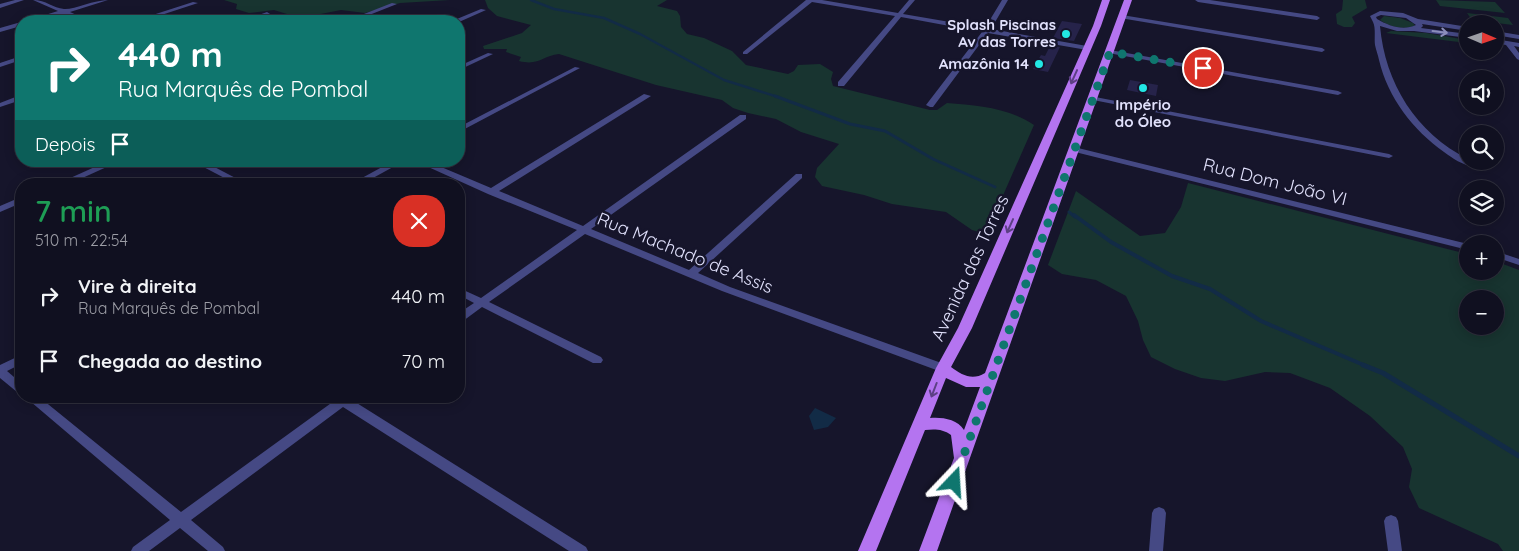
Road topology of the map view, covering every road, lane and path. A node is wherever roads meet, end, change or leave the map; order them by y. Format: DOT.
graph roads {
  1 [pos="21,0"];
  2 [pos="36,0"];
  3 [pos="105,0"];
  4 [pos="811,0"];
  5 [pos="912,0"];
  6 [pos="1005,0"];
  7 [pos="1106,0"];
  8 [pos="1128,0"];
  9 [pos="1198,0"];
  10 [pos="840,2"];
  11 [pos="195,3"];
  12 [pos="394,4"];
  13 [pos="0,6"];
  14 [pos="483,10"];
  15 [pos="63,12"];
  16 [pos="267,14"];
  17 [pos="52,15"];
  18 [pos="71,15"];
  19 [pos="156,15"];
  20 [pos="264,15"];
  21 [pos="365,15"];
  22 [pos="900,15"];
  23 [pos="465,17"];
  24 [pos="1122,17"];
  25 [pos="1317,18"];
  26 [pos="1416,21"];
  27 [pos="1377,22"];
  28 [pos="1105,25"];
  29 [pos="15,26"];
  30 [pos="1396,28"];
  31 [pos="1459,28"];
  32 [pos="1412,29"];
  33 [pos="0,30"];
  34 [pos="987,30"];
  35 [pos="1504,34"];
  36 [pos="1459,35"];
  37 [pos="1377,36"];
  38 [pos="1519,37"];
  39 [pos="1114,39"];
  40 [pos="1504,42"];
  41 [pos="1087,48"];
  42 [pos="1322,50"];
  43 [pos="1518,51"];
  44 [pos="1110,52"];
  45 [pos="745,53"];
  46 [pos="490,54"];
  47 [pos="15,60"];
  48 [pos="0,65"];
  49 [pos="465,65"];
  50 [pos="577,68"];
  51 [pos="841,84"];
  52 [pos="1338,93"];
  53 [pos="647,96"];
  54 [pos="1093,98"];
  55 [pos="15,100"];
  56 [pos="0,105"];
  57 [pos="930,105"];
  58 [pos="743,117"];
  59 [pos="465,127"];
  60 [pos="1074,149"];
  61 [pos="1389,156"];
  62 [pos="1459,158"];
  63 [pos="102,167"];
  64 [pos="208,167"];
  65 [pos="388,167"];
  66 [pos="433,167"];
  67 [pos="799,176"];
  68 [pos="75,178"];
  69 [pos="230,178"];
  70 [pos="367,178"];
  71 [pos="458,178"];
  72 [pos="465,181"];
  73 [pos="490,192"];
  74 [pos="15,202"];
  75 [pos="0,208"];
  76 [pos="584,230"];
  77 [pos="1459,245"];
  78 [pos="1504,257"];
  79 [pos="1519,262"];
  80 [pos="690,274"];
  81 [pos="465,294"];
  82 [pos="481,302"];
  83 [pos="465,314"];
  84 [pos="597,360"];
  85 [pos="15,362"];
  86 [pos="943,368"];
  87 [pos="0,371"];
  88 [pos="992,376"];
  89 [pos="15,384"];
  90 [pos="39,403"];
  91 [pos="335,403"];
  92 [pos="350,403"];
  93 [pos="921,425"];
  94 [pos="954,482"];
  95 [pos="1159,513"];
  96 [pos="182,519"];
  97 [pos="1391,521"];
  98 [pos="138,551"];
  99 [pos="218,551"];
  100 [pos="581,551"];
  101 [pos="867,551"];
  102 [pos="928,551"];
  103 [pos="1156,551"];
  104 [pos="1395,551"];
  1 -- 13 [label="street"];
  2 -- 15 [label="street"];
  3 -- 15 [label="street"];
  4 -- 10 [label="street"];
  4 -- 45 [label="street"];
  5 -- 22 [label="street"];
  6 -- 34 [label="street"];
  7 -- 28 [label="main road, Avenida das Torres"];
  8 -- 24 [label="main road"];
  9 -- 25 [label="street"];
  10 -- 22 [label="street"];
  11 -- 19 [label="street"];
  12 -- 21 [label="street"];
  14 -- 23 [label="street"];
  15 -- 17 [label="street"];
  15 -- 18 [label="street"];
  16 -- 20 [label="street"];
  22 -- 34 [label="street"];
  22 -- 51 [label="street"];
  24 -- 39 [label="main road"];
  24 -- 42 [label="street"];
  26 -- 27 [label="street"];
  26 -- 31 [label="street"];
  26 -- 32 [label="street"];
  27 -- 30 [label="street"];
  27 -- 37 [label="street"];
  28 -- 39 [label="main road"];
  28 -- 41 [label="main road, Avenida das Torres"];
  29 -- 33 [label="street"];
  30 -- 32 [label="street"];
  30 -- 37 [label="street"];
  32 -- 36 [label="street, one-way"];
  34 -- 41 [label="street"];
  34 -- 57 [label="street"];
  35 -- 38 [label="street"];
  37 -- 62 [label="street"];
  39 -- 44 [label="main road"];
  40 -- 43 [label="street"];
  41 -- 86 [label="main road, Avenida das Torres, one-way"];
  44 -- 52 [label="street"];
  44 -- 54 [label="main road"];
  46 -- 49 [label="street"];
  47 -- 48 [label="street"];
  50 -- 59 [label="street"];
  53 -- 73 [label="street"];
  54 -- 60 [label="main road"];
  54 -- 61 [label="street"];
  55 -- 56 [label="street"];
  58 -- 76 [label="street"];
  60 -- 77 [label="street, Rua Dom João VI"];
  60 -- 88 [label="main road"];
  63 -- 68 [label="street"];
  64 -- 69 [label="street"];
  65 -- 70 [label="street"];
  66 -- 71 [label="street, Rua Machado de Assis"];
  67 -- 80 [label="street"];
  72 -- 73 [label="street, Rua Machado de Assis"];
  73 -- 76 [label="street, Rua Machado de Assis"];
  74 -- 75 [label="street"];
  76 -- 80 [label="street, Rua Machado de Assis"];
  76 -- 82 [label="street"];
  78 -- 79 [label="street"];
  80 -- 86 [label="street, Rua Machado de Assis"];
  81 -- 82 [label="street"];
  82 -- 83 [label="street"];
  82 -- 84 [label="street"];
  85 -- 87 [label="street"];
  86 -- 88 [label="main road"];
  86 -- 93 [label="main road, Avenida das Torres, one-way"];
  87 -- 89 [label="street"];
  88 -- 94 [label="main road"];
  90 -- 96 [label="street"];
  91 -- 96 [label="street"];
  92 -- 100 [label="street"];
  93 -- 94 [label="main road"];
  93 -- 101 [label="main road, Avenida das Torres"];
  94 -- 102 [label="main road"];
  95 -- 103 [label="street"];
  96 -- 98 [label="street"];
  96 -- 99 [label="street"];
  97 -- 104 [label="street"];
}
